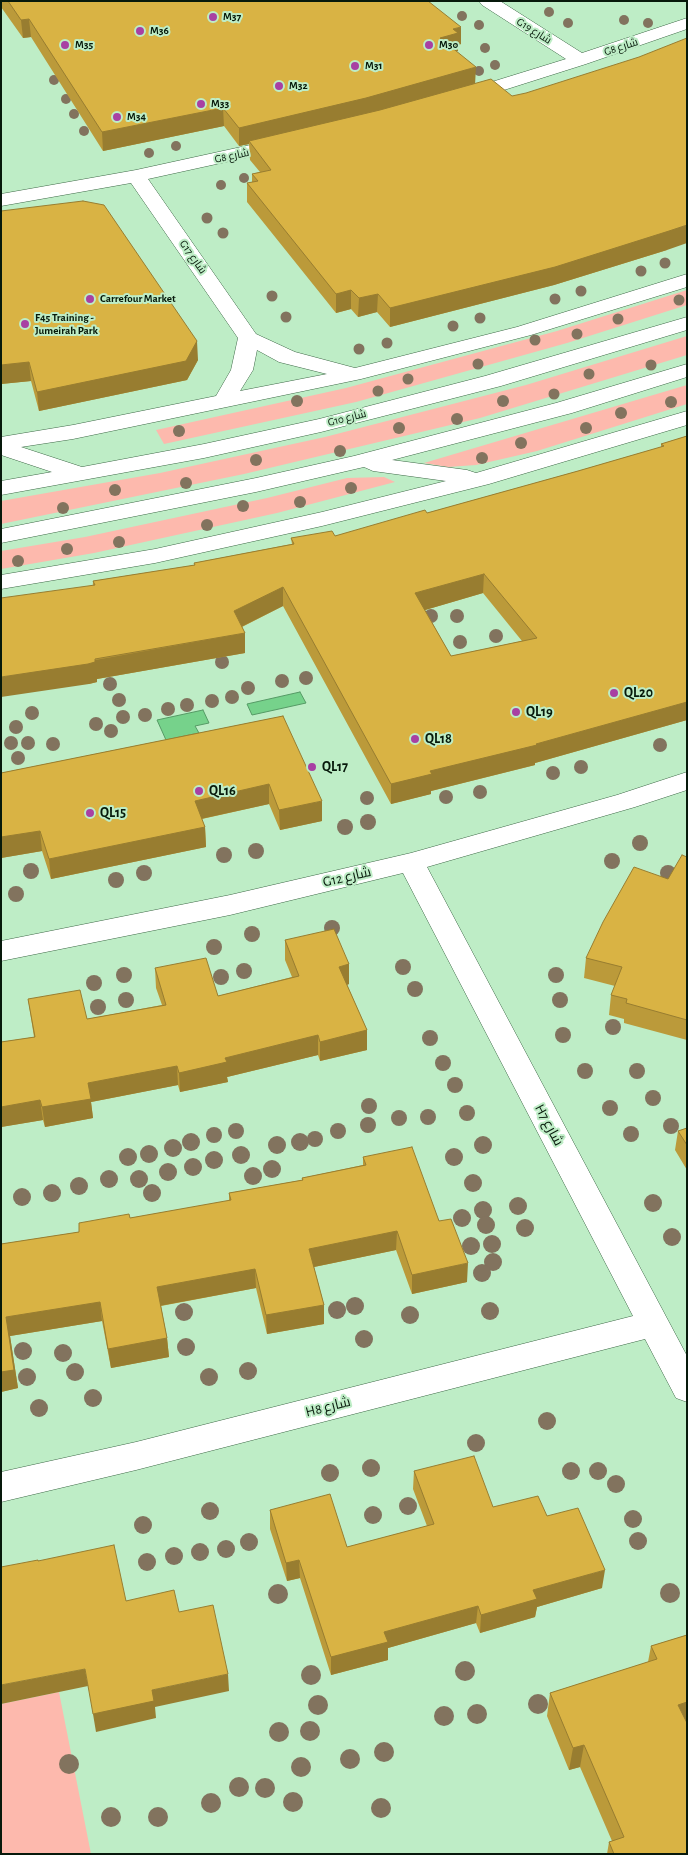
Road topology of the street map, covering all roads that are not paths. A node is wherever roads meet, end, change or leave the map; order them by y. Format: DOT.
graph roads {
  1 [pos="488,1"];
  2 [pos="687,23"];
  3 [pos="580,60"];
  4 [pos="444,102"];
  5 [pos="305,138"];
  6 [pos="136,176"];
  7 [pos="1,200"];
  8 [pos="687,280"];
  9 [pos="687,323"];
  10 [pos="249,338"];
  11 [pos="687,370"];
  12 [pos="360,372"];
  13 [pos="223,402"];
  14 [pos="687,418"];
  15 [pos="1,446"];
  16 [pos="357,462"];
  17 [pos="83,474"];
  18 [pos="481,478"];
  19 [pos="1,488"];
  20 [pos="1,536"];
  21 [pos="1,582"];
  22 [pos="687,781"];
  23 [pos="411,862"];
  24 [pos="1,950"];
  25 [pos="654,1324"];
  26 [pos="687,1388"];
  27 [pos="1,1488"];
  1 -- 3 [label="street, G19 شارع"];
  2 -- 3 [label="street, G8 شارع"];
  3 -- 4 [label="street, G8 شارع"];
  5 -- 6 [label="street, G8 شارع"];
  6 -- 7 [label="street, G8 شارع"];
  6 -- 10 [label="street, G17 شارع"];
  8 -- 12 [label="street"];
  9 -- 17 [label="street, G10 شارع"];
  10 -- 12 [label="street, G17 شارع"];
  10 -- 13 [label="street"];
  11 -- 16 [label="street"];
  12 -- 13 [label="street"];
  13 -- 15 [label="street"];
  14 -- 18 [label="street"];
  15 -- 17 [label="street"];
  16 -- 18 [label="street"];
  16 -- 20 [label="street"];
  17 -- 19 [label="street, G10 شارع"];
  18 -- 21 [label="street"];
  22 -- 23 [label="street, G12 شارع"];
  23 -- 24 [label="street, G12 شارع"];
  23 -- 25 [label="street, H7 شارع"];
  25 -- 26 [label="street, H7 شارع"];
  25 -- 27 [label="street, H8 شارع"];
}
